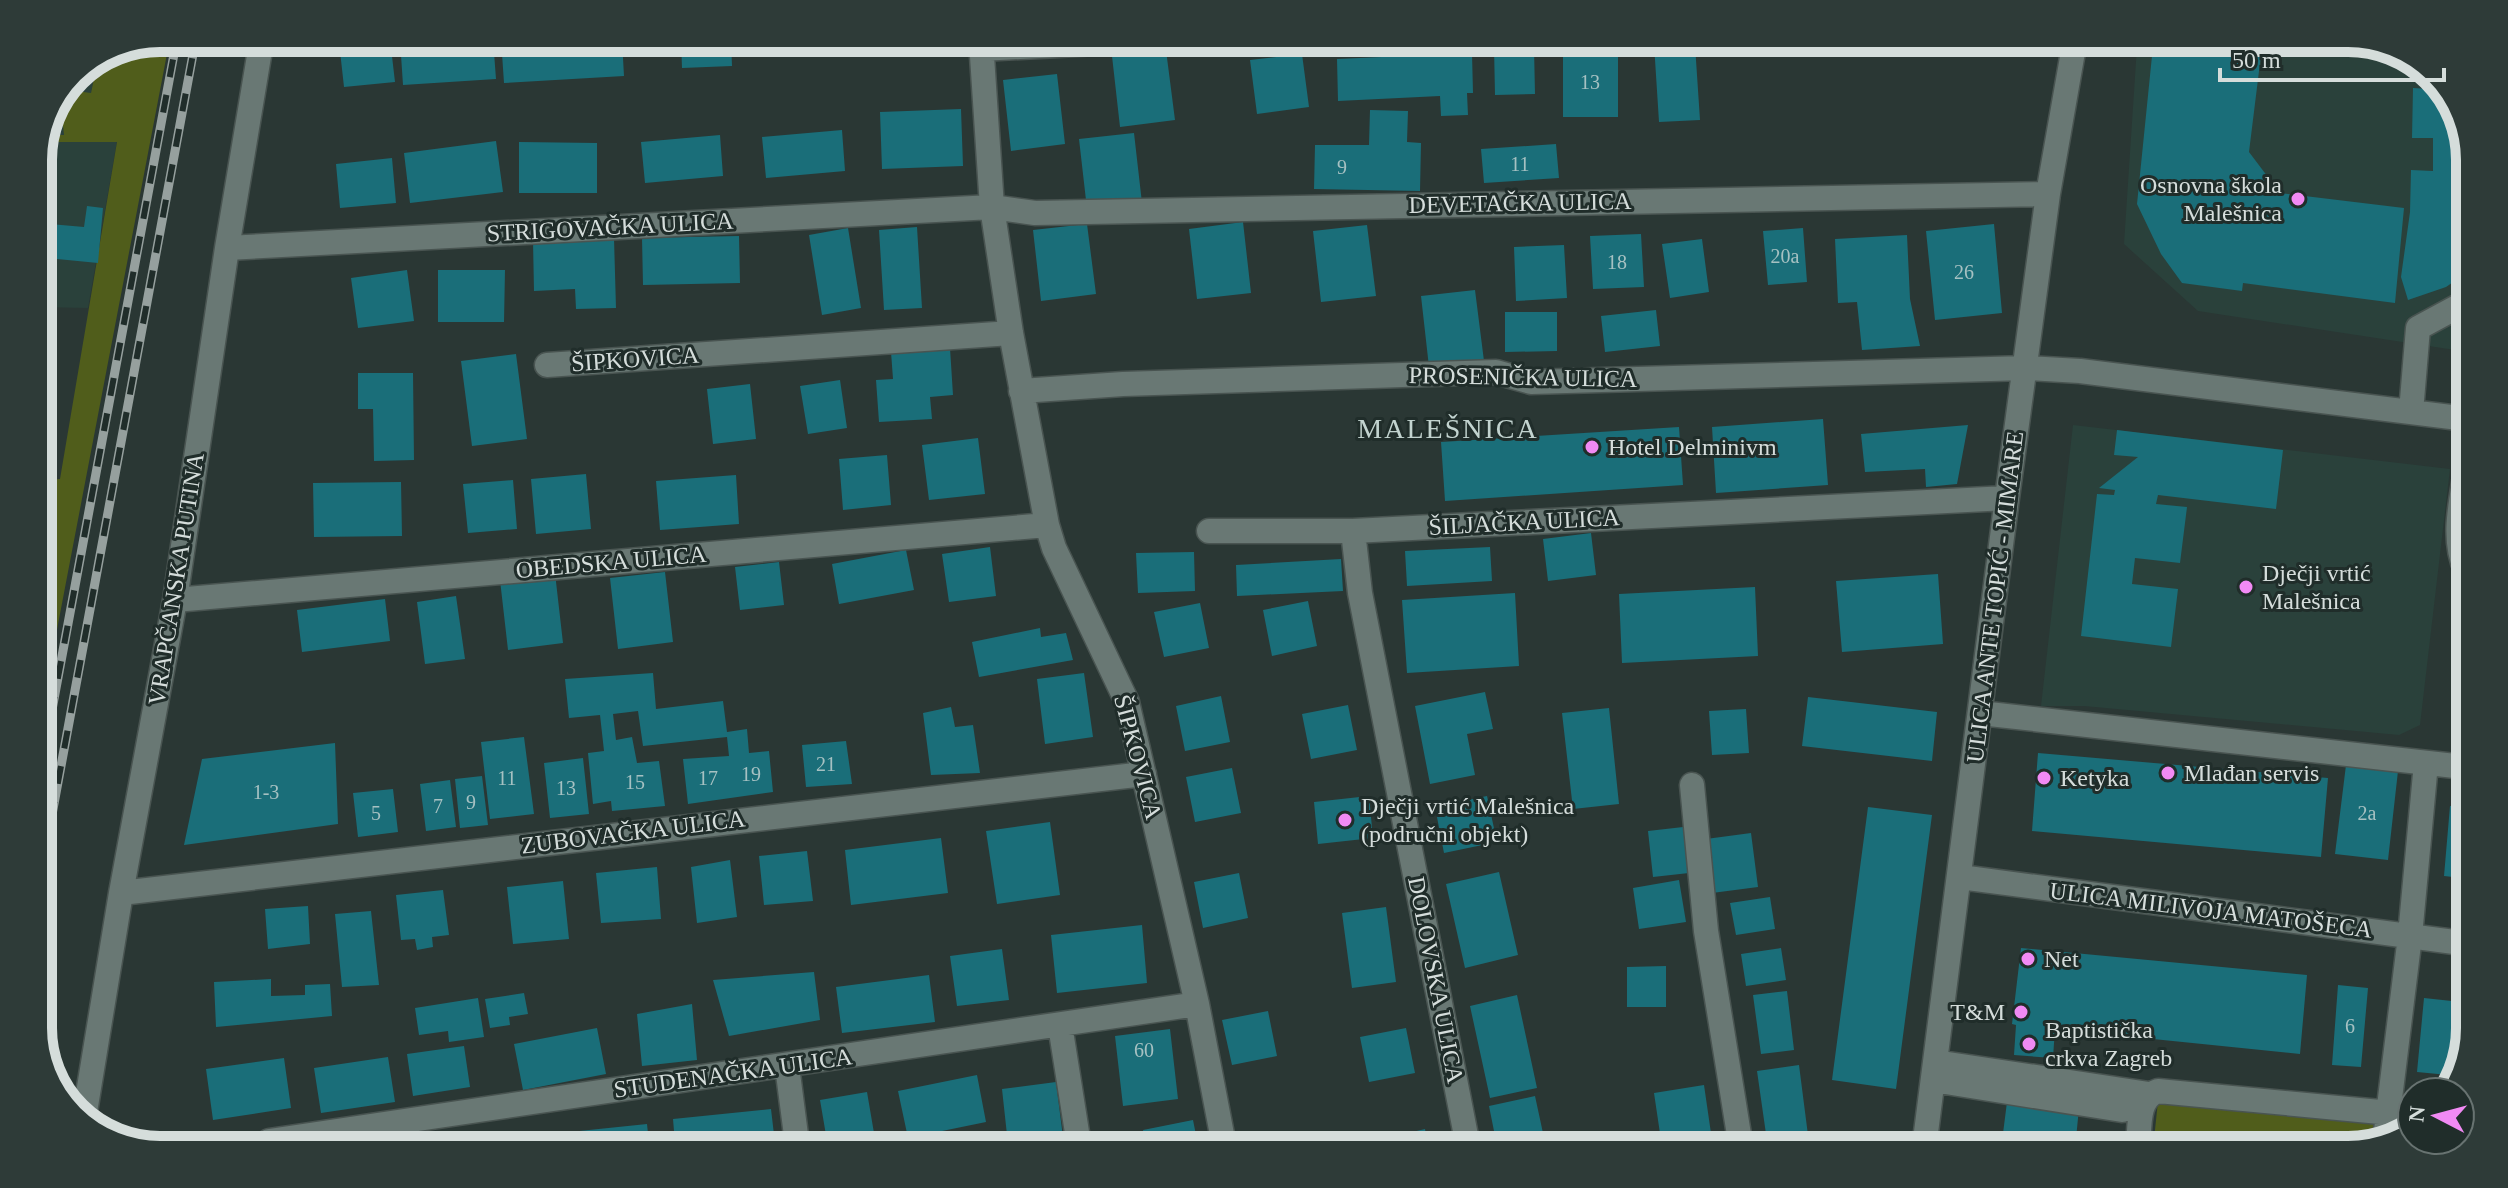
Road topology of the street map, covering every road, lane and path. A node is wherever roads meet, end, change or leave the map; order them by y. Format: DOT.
graph roads {
  1 [pos="260,52"];
  2 [pos="981,52"];
  3 [pos="2073,52"];
  4 [pos="2048,194"];
  5 [pos="992,207"];
  6 [pos="227,248"];
  7 [pos="2456,307"];
  8 [pos="1011,333"];
  9 [pos="547,365"];
  10 [pos="2026,368"];
  11 [pos="1021,391"];
  12 [pos="2411,412"];
  13 [pos="2456,418"];
  14 [pos="2007,498"];
  15 [pos="1047,525"];
  16 [pos="1209,531"];
  17 [pos="1353,531"];
  18 [pos="175,600"];
  19 [pos="1980,713"];
  20 [pos="2426,763"];
  21 [pos="2456,766"];
  22 [pos="1144,774"];
  23 [pos="1692,785"];
  24 [pos="1960,877"];
  25 [pos="121,893"];
  26 [pos="2410,936"];
  27 [pos="2456,942"];
  28 [pos="1197,1004"];
  29 [pos="1060,1025"];
  30 [pos="787,1066"];
  31 [pos="1934,1071"];
  32 [pos="2402,1076"];
  33 [pos="2149,1094"];
  34 [pos="86,1106"];
  35 [pos="2122,1110"];
  36 [pos="2396,1114"];
  37 [pos="304,1136"];
  38 [pos="796,1136"];
  39 [pos="1078,1136"];
  40 [pos="1222,1136"];
  41 [pos="1466,1136"];
  42 [pos="1739,1136"];
  43 [pos="1926,1136"];
  44 [pos="2139,1136"];
  1 -- 6 [label="street, VRAPČANSKA PUTINA"];
  2 -- 5 [label="street, ŠIPKOVICA"];
  3 -- 4 [label="street, ULICA ANTE TOPIĆ - MIMARE"];
  4 -- 5 [label="street, DEVETAČKA ULICA"];
  4 -- 10 [label="street, ULICA ANTE TOPIĆ - MIMARE"];
  5 -- 6 [label="street, STRIGOVAČKA ULICA"];
  5 -- 8 [label="street, ŠIPKOVICA"];
  6 -- 18 [label="street, VRAPČANSKA PUTINA"];
  7 -- 12 [label="street"];
  8 -- 9 [label="street, ŠIPKOVICA"];
  8 -- 11 [label="street, ŠIPKOVICA"];
  10 -- 11 [label="street, PROSENIČKA ULICA"];
  10 -- 12 [label="street, PROSENIČKA ULICA"];
  10 -- 14 [label="street, ULICA ANTE TOPIĆ - MIMARE"];
  11 -- 15 [label="street, ŠIPKOVICA"];
  12 -- 13 [label="street, PROSENIČKA ULICA"];
  14 -- 17 [label="street, ŠILJAČKA ULICA"];
  14 -- 19 [label="street, ULICA ANTE TOPIĆ - MIMARE"];
  15 -- 18 [label="street, OBEDSKA ULICA"];
  15 -- 22 [label="street, ŠIPKOVICA"];
  16 -- 17 [label="street, ŠILJAČKA ULICA"];
  17 -- 41 [label="street, DOLOVSKA ULICA"];
  18 -- 25 [label="street, VRAPČANSKA PUTINA"];
  19 -- 20 [label="street"];
  19 -- 24 [label="street, ULICA ANTE TOPIĆ - MIMARE"];
  20 -- 21 [label="street"];
  20 -- 26 [label="street"];
  22 -- 25 [label="street, ZUBOVAČKA ULICA"];
  22 -- 28 [label="street, ŠIPKOVICA"];
  23 -- 42 [label="street"];
  24 -- 26 [label="street, ULICA MILIVOJA MATOŠECA"];
  24 -- 31 [label="street, ULICA ANTE TOPIĆ - MIMARE"];
  25 -- 34 [label="street, VRAPČANSKA PUTINA"];
  26 -- 27 [label="street, ULICA MILIVOJA MATOŠECA"];
  26 -- 32 [label="street"];
  28 -- 29 [label="street, STUDENAČKA ULICA"];
  28 -- 40 [label="street, ŠIPKOVICA"];
  29 -- 30 [label="street, STUDENAČKA ULICA"];
  29 -- 39 [label="street"];
  30 -- 37 [label="street, STUDENAČKA ULICA"];
  30 -- 38 [label="street"];
  31 -- 33 [label="street"];
  31 -- 35 [label="street"];
  31 -- 43 [label="street, ULICA ANTE TOPIĆ - MIMARE"];
  33 -- 36 [label="street"];
  33 -- 44 [label="street"];
}
